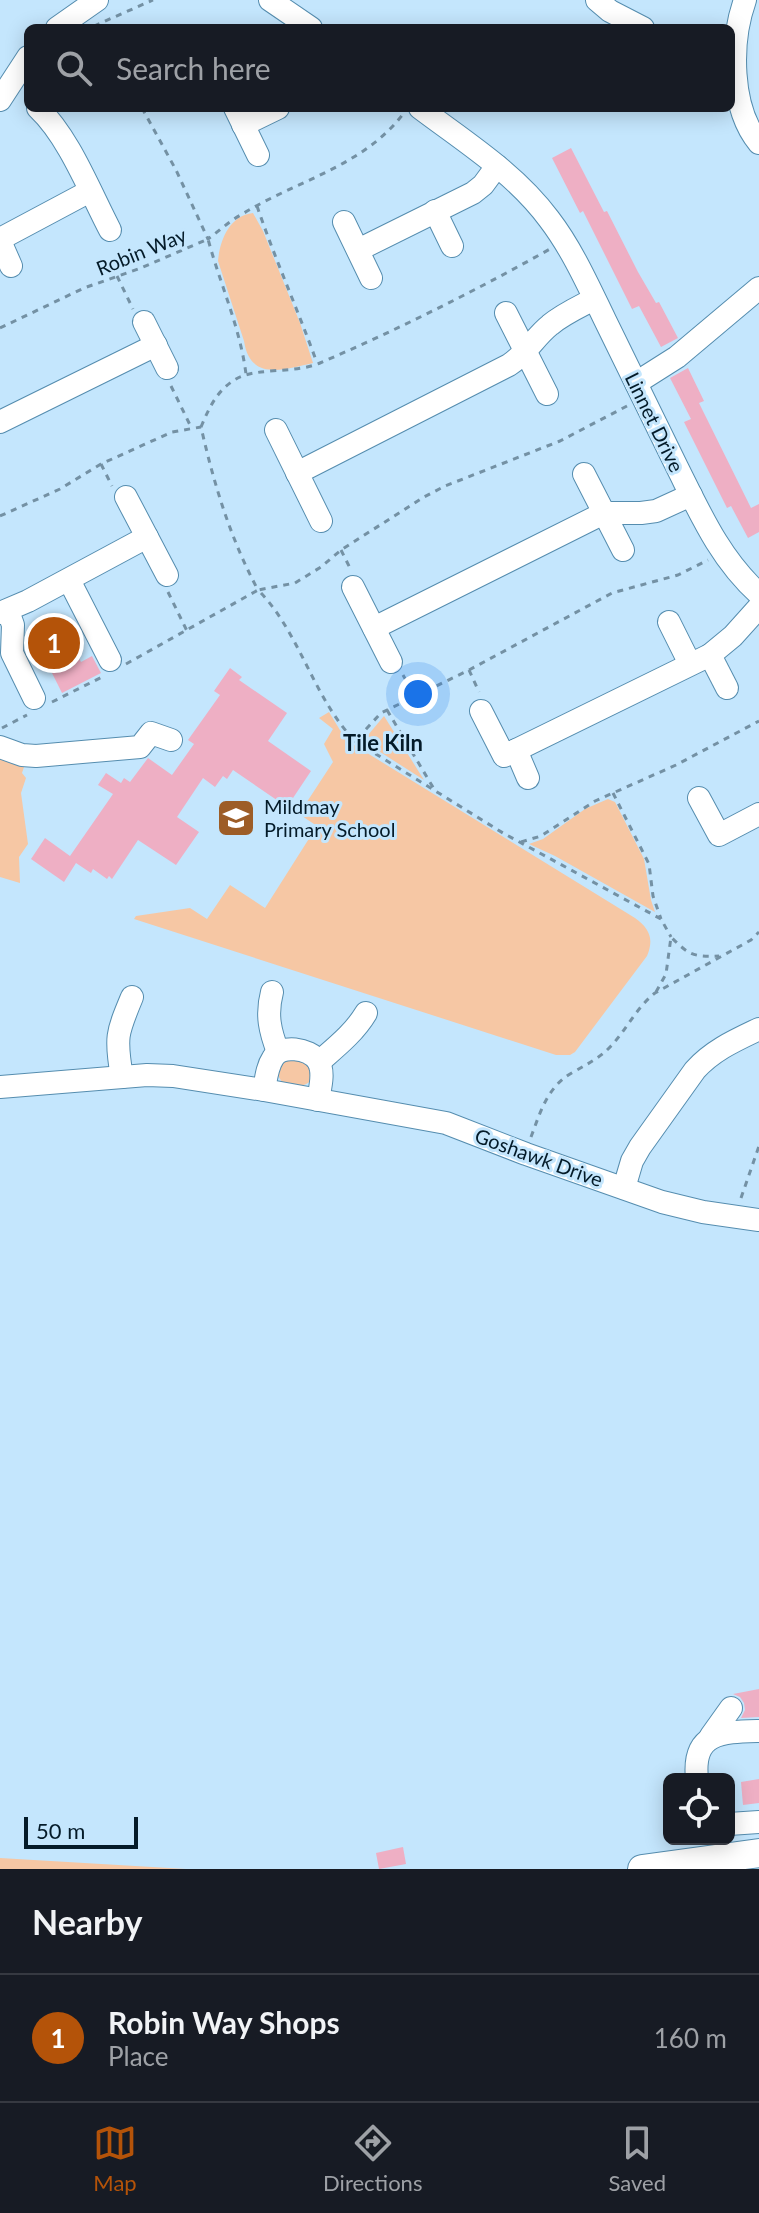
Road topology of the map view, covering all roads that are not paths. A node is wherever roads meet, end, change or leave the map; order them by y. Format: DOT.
graph roads {
  1 [pos="97,0"];
  2 [pos="270,0"];
  3 [pos="597,0"];
  4 [pos="745,0"];
  5 [pos="63,24"];
  6 [pos="305,24"];
  7 [pos="635,24"];
  8 [pos="735,43"];
  9 [pos="24,63"];
  10 [pos="735,70"];
  11 [pos="3,94"];
  12 [pos="24,98"];
  13 [pos="42,112"];
  14 [pos="425,112"];
  15 [pos="239,116"];
  16 [pos="759,143"];
  17 [pos="258,155"];
  18 [pos="497,166"];
  19 [pos="90,191"];
  20 [pos="435,211"];
  21 [pos="344,222"];
  22 [pos="110,230"];
  23 [pos="0,240"];
  24 [pos="452,246"];
  25 [pos="358,250"];
  26 [pos="11,266"];
  27 [pos="371,278"];
  28 [pos="759,288"];
  29 [pos="594,299"];
  30 [pos="506,313"];
  31 [pos="144,322"];
  32 [pos="156,345"];
  33 [pos="526,352"];
  34 [pos="167,368"];
  35 [pos="636,383"];
  36 [pos="547,394"];
  37 [pos="0,422"];
  38 [pos="276,430"];
  39 [pos="297,473"];
  40 [pos="584,474"];
  41 [pos="691,495"];
  42 [pos="126,497"];
  43 [pos="604,513"];
  44 [pos="321,521"];
  45 [pos="147,537"];
  46 [pos="623,550"];
  47 [pos="167,575"];
  48 [pos="69,580"];
  49 [pos="353,587"];
  50 [pos="759,594"];
  51 [pos="14,603"];
  52 [pos="759,607"];
  53 [pos="669,622"];
  54 [pos="374,628"];
  55 [pos="700,660"];
  56 [pos="391,662"];
  57 [pos="116,666"];
  58 [pos="727,688"];
  59 [pos="38,705"];
  60 [pos="481,711"];
  61 [pos="171,740"];
  62 [pos="0,747"];
  63 [pos="516,750"];
  64 [pos="528,778"];
  65 [pos="699,798"];
  66 [pos="759,814"];
  67 [pos="272,992"];
  68 [pos="132,997"];
  69 [pos="366,1013"];
  70 [pos="759,1029"];
  71 [pos="278,1052"];
  72 [pos="319,1062"];
  73 [pos="122,1077"];
  74 [pos="0,1087"];
  75 [pos="264,1090"];
  76 [pos="318,1100"];
  77 [pos="624,1188"];
  78 [pos="759,1220"];
  79 [pos="731,1708"];
  80 [pos="759,1731"];
  81 [pos="711,1736"];
  82 [pos="696,1773"];
  83 [pos="759,1822"];
  84 [pos="735,1824"];
  85 [pos="759,1853"];
  86 [pos="642,1869"];
  1 -- 5 [label="street"];
  2 -- 6 [label="street"];
  3 -- 7 [label="street"];
  4 -- 8 [label="street"];
  9 -- 11 [label="street"];
  10 -- 16 [label="street"];
  11 -- 12 [label="street"];
  13 -- 19 [label="street"];
  14 -- 18 [label="street, Linnet Drive"];
  15 -- 17 [label="street"];
  18 -- 20 [label="street"];
  18 -- 29 [label="street, Linnet Drive"];
  19 -- 22 [label="street"];
  19 -- 23 [label="street"];
  20 -- 24 [label="street"];
  20 -- 25 [label="street"];
  21 -- 25 [label="street"];
  23 -- 26 [label="street"];
  25 -- 27 [label="street"];
  28 -- 35 [label="street"];
  29 -- 33 [label="street"];
  29 -- 35 [label="street, Linnet Drive"];
  30 -- 33 [label="street"];
  31 -- 32 [label="street"];
  32 -- 34 [label="street"];
  32 -- 37 [label="street"];
  33 -- 36 [label="street"];
  33 -- 39 [label="street"];
  35 -- 41 [label="street, Linnet Drive"];
  38 -- 39 [label="street"];
  39 -- 44 [label="street"];
  40 -- 43 [label="street"];
  41 -- 43 [label="street"];
  41 -- 50 [label="street, Linnet Drive"];
  42 -- 45 [label="street"];
  43 -- 46 [label="street"];
  43 -- 54 [label="street"];
  45 -- 47 [label="street"];
  45 -- 48 [label="street"];
  48 -- 51 [label="street"];
  48 -- 57 [label="street"];
  49 -- 54 [label="street"];
  51 -- 59 [label="street"];
  52 -- 55 [label="street"];
  53 -- 55 [label="street"];
  54 -- 56 [label="street"];
  55 -- 58 [label="street"];
  55 -- 63 [label="street"];
  60 -- 63 [label="street"];
  61 -- 62 [label="street"];
  63 -- 64 [label="street"];
  65 -- 66 [label="street"];
  67 -- 71 [label="street"];
  68 -- 73 [label="street"];
  69 -- 72 [label="street"];
  70 -- 77 [label="street"];
  71 -- 72 [label="street"];
  71 -- 75 [label="street"];
  72 -- 76 [label="street"];
  73 -- 74 [label="street, Goshawk Drive"];
  73 -- 75 [label="street, Goshawk Drive"];
  75 -- 76 [label="street, Goshawk Drive"];
  76 -- 77 [label="street, Goshawk Drive"];
  77 -- 78 [label="street, Goshawk Drive"];
  79 -- 81 [label="street"];
  80 -- 81 [label="street"];
  81 -- 82 [label="street"];
  83 -- 84 [label="street"];
  85 -- 86 [label="main road"];
}
